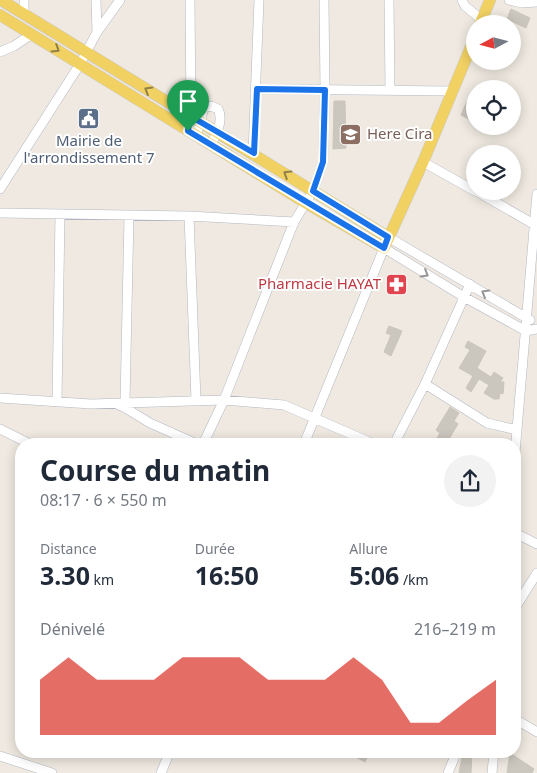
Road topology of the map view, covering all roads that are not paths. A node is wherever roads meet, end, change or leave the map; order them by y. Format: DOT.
graph roads {
  1 [pos="1,0"];
  2 [pos="24,0"];
  3 [pos="96,0"];
  4 [pos="120,0"];
  5 [pos="190,0"];
  6 [pos="260,0"];
  7 [pos="324,0"];
  8 [pos="389,0"];
  9 [pos="462,0"];
  10 [pos="490,0"];
  11 [pos="509,0"];
  12 [pos="537,2"];
  13 [pos="24,14"];
  14 [pos="0,15"];
  15 [pos="474,15"];
  16 [pos="484,15"];
  17 [pos="97,32"];
  18 [pos="32,34"];
  19 [pos="0,52"];
  20 [pos="86,52"];
  21 [pos="466,59"];
  22 [pos="80,64"];
  23 [pos="257,89"];
  24 [pos="325,90"];
  25 [pos="390,90"];
  26 [pos="453,91"];
  27 [pos="195,118"];
  28 [pos="217,132"];
  29 [pos="192,134"];
  30 [pos="211,145"];
  31 [pos="254,153"];
  32 [pos="423,162"];
  33 [pos="466,186"];
  34 [pos="0,189"];
  35 [pos="313,191"];
  36 [pos="537,194"];
  37 [pos="491,200"];
  38 [pos="306,203"];
  39 [pos="0,213"];
  40 [pos="60,214"];
  41 [pos="129,216"];
  42 [pos="189,216"];
  43 [pos="294,222"];
  44 [pos="535,225"];
  45 [pos="388,237"];
  46 [pos="384,248"];
  47 [pos="470,284"];
  48 [pos="464,297"];
  49 [pos="527,318"];
  50 [pos="537,328"];
  51 [pos="526,331"];
  52 [pos="425,384"];
  53 [pos="0,398"];
  54 [pos="196,400"];
  55 [pos="224,400"];
  56 [pos="57,401"];
  57 [pos="126,402"];
  58 [pos="114,403"];
  59 [pos="316,417"];
  60 [pos="0,429"];
  61 [pos="517,430"];
  62 [pos="18,438"];
  63 [pos="184,438"];
  64 [pos="206,438"];
  65 [pos="307,438"];
  66 [pos="361,438"];
  67 [pos="397,438"];
  68 [pos="516,438"];
  69 [pos="521,536"];
  70 [pos="537,544"];
  71 [pos="537,573"];
  72 [pos="521,598"];
  73 [pos="521,723"];
  74 [pos="537,732"];
  75 [pos="0,756"];
  76 [pos="167,758"];
  77 [pos="454,758"];
  78 [pos="493,758"];
  79 [pos="52,773"];
  80 [pos="160,773"];
  81 [pos="448,773"];
  82 [pos="492,773"];
  1 -- 13 [label="main road"];
  2 -- 13 [label="street"];
  3 -- 17 [label="street"];
  4 -- 17 [label="street"];
  5 -- 27 [label="street"];
  6 -- 23 [label="street"];
  7 -- 24 [label="street"];
  8 -- 25 [label="street"];
  9 -- 15 [label="street"];
  10 -- 16 [label="main road"];
  11 -- 12 [label="street"];
  13 -- 20 [label="main road"];
  14 -- 18 [label="main road"];
  17 -- 20 [label="street"];
  18 -- 19 [label="street"];
  18 -- 22 [label="main road, one-way"];
  20 -- 22 [label="street"];
  27 -- 20 [label="main road, one-way"];
  21 -- 26 [label="main road"];
  22 -- 29 [label="main road"];
  22 -- 34 [label="street"];
  23 -- 24 [label="street"];
  23 -- 31 [label="street"];
  24 -- 25 [label="street"];
  24 -- 35 [label="street"];
  25 -- 26 [label="street"];
  26 -- 32 [label="main road"];
  27 -- 28 [label="main road"];
  27 -- 28 [label="street"];
  27 -- 29 [label="street"];
  28 -- 30 [label="street"];
  28 -- 31 [label="main road"];
  29 -- 30 [label="main road"];
  30 -- 38 [label="main road"];
  35 -- 31 [label="main road, one-way"];
  32 -- 33 [label="street"];
  32 -- 45 [label="main road"];
  35 -- 38 [label="street"];
  35 -- 45 [label="main road"];
  36 -- 44 [label="street"];
  37 -- 44 [label="street"];
  38 -- 43 [label="street"];
  38 -- 46 [label="main road"];
  39 -- 40 [label="street"];
  40 -- 41 [label="street"];
  40 -- 56 [label="street"];
  41 -- 42 [label="street"];
  41 -- 57 [label="street"];
  42 -- 43 [label="street"];
  42 -- 54 [label="street"];
  43 -- 55 [label="street"];
  44 -- 49 [label="street"];
  45 -- 46 [label="main road"];
  45 -- 47 [label="street"];
  46 -- 48 [label="street, one-way"];
  46 -- 59 [label="street"];
  47 -- 48 [label="street"];
  49 -- 47 [label="street, one-way"];
  48 -- 51 [label="street"];
  48 -- 52 [label="street"];
  49 -- 50 [label="street"];
  49 -- 51 [label="street"];
  50 -- 51 [label="street"];
  51 -- 61 [label="street"];
  52 -- 61 [label="street"];
  52 -- 67 [label="street"];
  53 -- 56 [label="street"];
  54 -- 55 [label="street"];
  54 -- 57 [label="street"];
  55 -- 59 [label="street"];
  55 -- 64 [label="street"];
  56 -- 58 [label="street"];
  57 -- 58 [label="street"];
  58 -- 63 [label="street"];
  59 -- 65 [label="street"];
  59 -- 66 [label="street"];
  60 -- 62 [label="street"];
  61 -- 68 [label="street"];
  69 -- 70 [label="street"];
  71 -- 72 [label="street"];
  73 -- 74 [label="street"];
  75 -- 79 [label="street"];
  76 -- 80 [label="street"];
  77 -- 81 [label="street"];
  78 -- 82 [label="street"];
}
